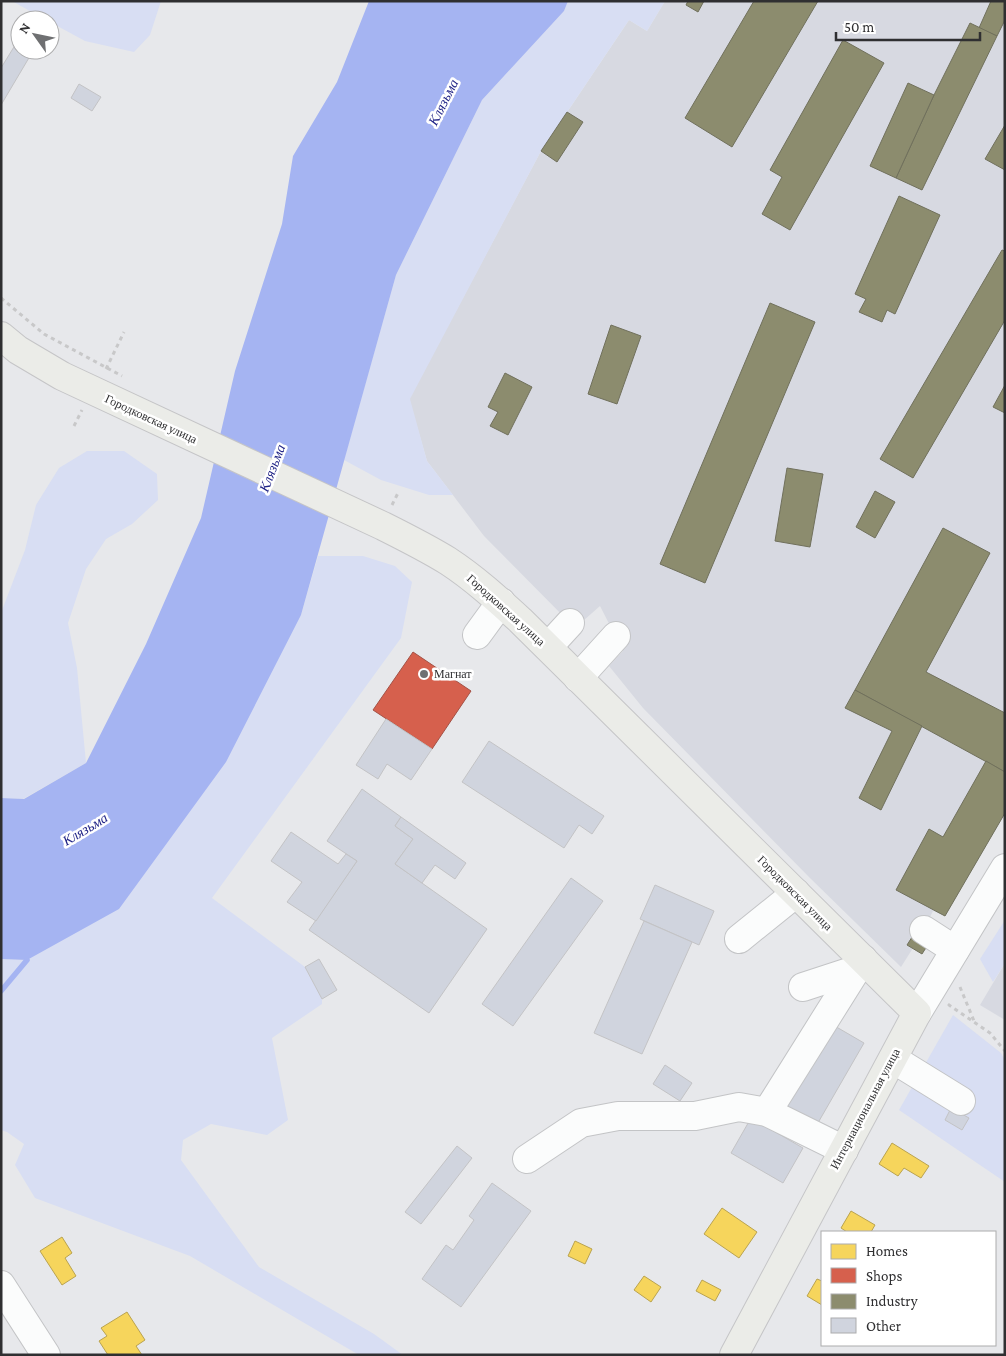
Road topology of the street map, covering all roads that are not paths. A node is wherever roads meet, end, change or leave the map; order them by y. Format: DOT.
graph roads {
  1 [pos="1,336"];
  2 [pos="501,602"];
  3 [pos="570,623"];
  4 [pos="477,634"];
  5 [pos="616,636"];
  6 [pos="548,648"];
  7 [pos="578,678"];
  8 [pos="1005,868"];
  9 [pos="796,894"];
  10 [pos="924,930"];
  11 [pos="739,939"];
  12 [pos="955,950"];
  13 [pos="859,965"];
  14 [pos="803,987"];
  15 [pos="917,1013"];
  16 [pos="893,1059"];
  17 [pos="961,1101"];
  18 [pos="767,1112"];
  19 [pos="844,1150"];
  20 [pos="527,1159"];
  21 [pos="1,1286"];
  22 [pos="46,1355"];
  23 [pos="734,1355"];
  1 -- 2 [label="main road, Городковская улица"];
  2 -- 4 [label="street"];
  2 -- 6 [label="main road, Городковская улица"];
  3 -- 6 [label="street"];
  5 -- 7 [label="street"];
  6 -- 7 [label="main road, Городковская улица"];
  7 -- 9 [label="main road, Городковская улица"];
  8 -- 12 [label="street, Интернациональная улица"];
  9 -- 11 [label="street"];
  9 -- 13 [label="main road, Городковская улица"];
  10 -- 12 [label="street"];
  12 -- 15 [label="street, Интернациональная улица"];
  13 -- 14 [label="street"];
  13 -- 15 [label="main road, Городковская улица"];
  13 -- 18 [label="street"];
  15 -- 16 [label="main road, Интернациональная улица"];
  16 -- 17 [label="street"];
  16 -- 19 [label="main road, Интернациональная улица"];
  18 -- 19 [label="street"];
  18 -- 20 [label="street"];
  19 -- 23 [label="main road, Интернациональная улица"];
  21 -- 22 [label="street"];
}
